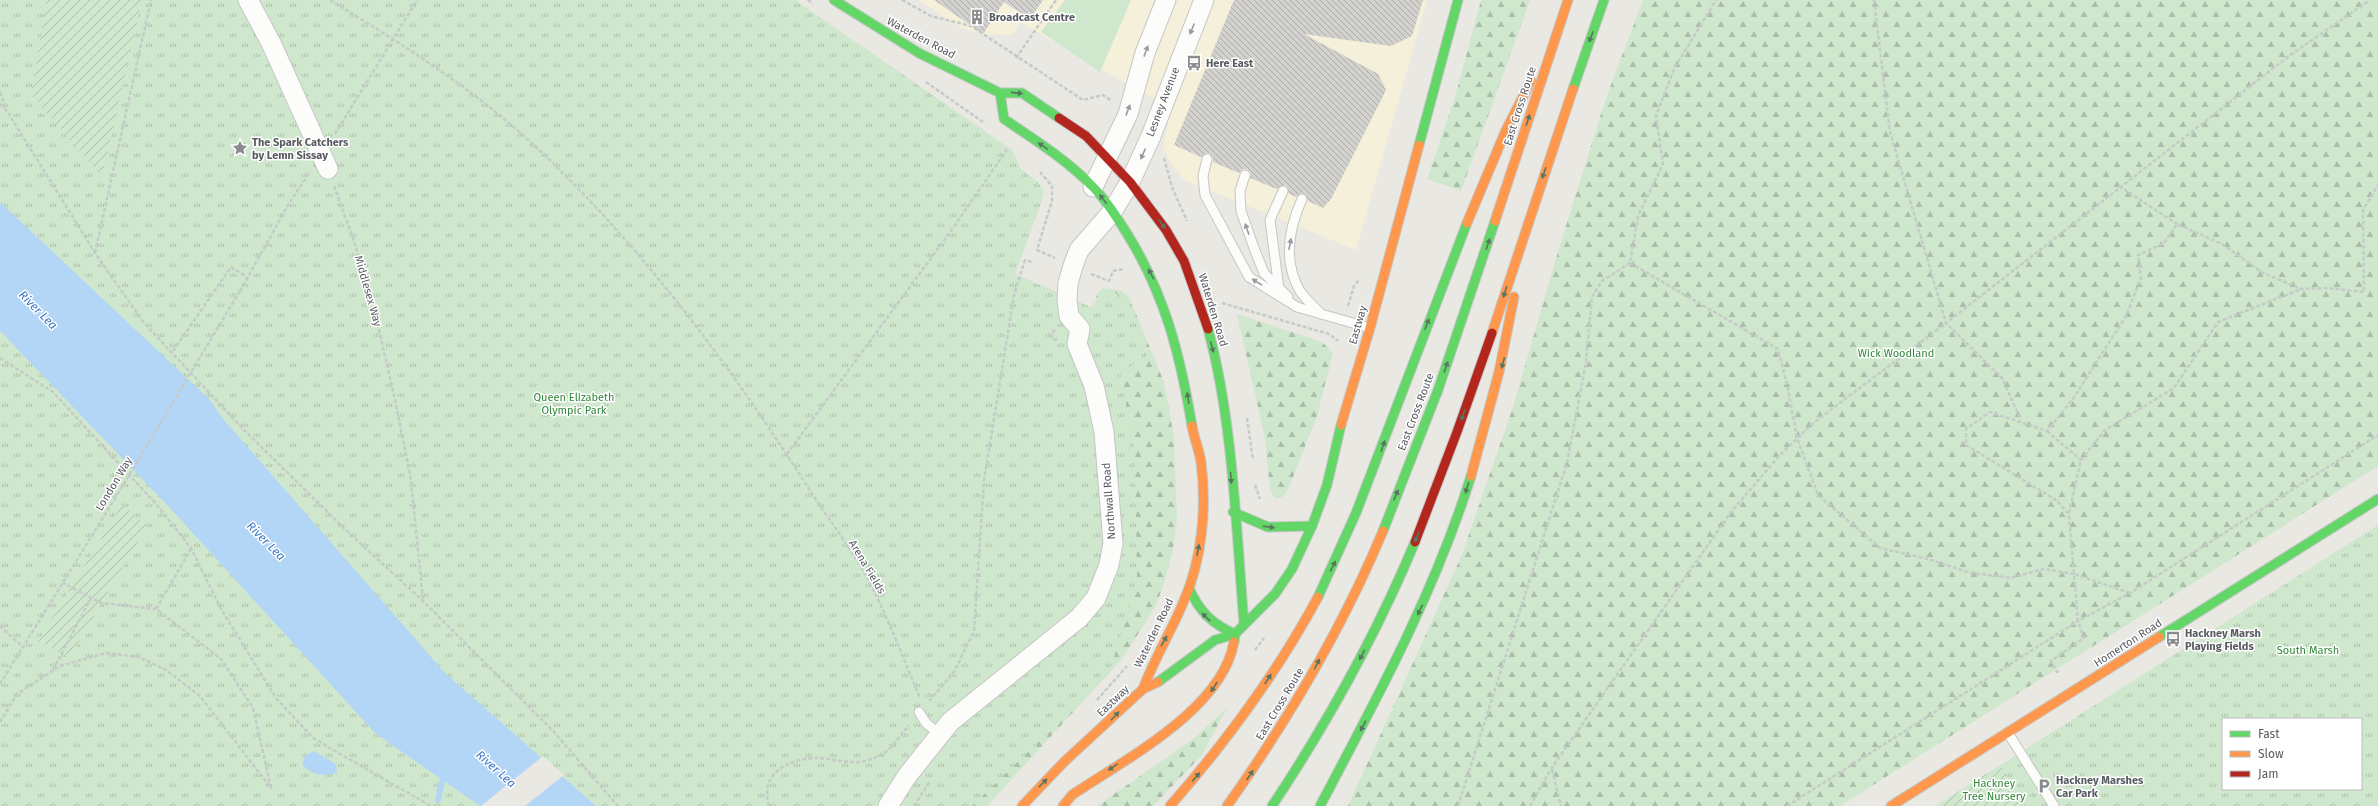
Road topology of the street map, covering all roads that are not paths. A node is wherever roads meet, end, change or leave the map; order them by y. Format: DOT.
graph roads {
  1 [pos="248,0"];
  2 [pos="834,0"];
  3 [pos="1166,0"];
  4 [pos="1204,0"];
  5 [pos="1458,0"];
  6 [pos="1568,0"];
  7 [pos="1604,0"];
  8 [pos="1556,38"];
  9 [pos="1000,93"];
  10 [pos="1106,156"];
  11 [pos="1207,159"];
  12 [pos="328,169"];
  13 [pos="1245,175"];
  14 [pos="1130,182"];
  15 [pos="1093,187"];
  16 [pos="1283,191"];
  17 [pos="1302,199"];
  18 [pos="1112,212"];
  19 [pos="1526,228"];
  20 [pos="1279,289"];
  21 [pos="1297,307"];
  22 [pos="1322,315"];
  23 [pos="1370,328"];
  24 [pos="2378,499"];
  25 [pos="1233,512"];
  26 [pos="1312,526"];
  27 [pos="1189,588"];
  28 [pos="1244,623"];
  29 [pos="1235,634"];
  30 [pos="1143,689"];
  31 [pos="922,709"];
  32 [pos="2008,734"];
  33 [pos="940,735"];
  34 [pos="888,806"];
  35 [pos="1022,806"];
  36 [pos="1063,806"];
  37 [pos="1170,806"];
  38 [pos="1227,806"];
  39 [pos="1272,806"];
  40 [pos="1320,806"];
  41 [pos="1891,806"];
  42 [pos="2054,806"];
  1 -- 12 [label="street"];
  2 -- 9 [label="main road, Waterden Road"];
  10 -- 3 [label="street, one-way"];
  4 -- 14 [label="street, Lesney Avenue, one-way"];
  5 -- 23 [label="main road, Eastway"];
  6 -- 8 [label="main road, East Cross Route"];
  7 -- 19 [label="main road, one-way"];
  37 -- 8 [label="main road, one-way"];
  38 -- 8 [label="main road, East Cross Route, one-way"];
  9 -- 10 [label="main road, Waterden Road, one-way"];
  15 -- 9 [label="main road, Waterden Road, one-way"];
  10 -- 14 [label="main road, Waterden Road"];
  10 -- 15 [label="street"];
  21 -- 11 [label="lane, one-way"];
  20 -- 13 [label="lane, one-way"];
  14 -- 18 [label="street, Northwall Road"];
  14 -- 25 [label="main road, Waterden Road, one-way"];
  18 -- 15 [label="main road, Waterden Road, one-way"];
  16 -- 20 [label="lane"];
  22 -- 17 [label="lane, one-way"];
  27 -- 18 [label="main road, Waterden Road, one-way"];
  18 -- 33 [label="street, Northwall Road"];
  19 -- 39 [label="main road, one-way"];
  19 -- 40 [label="main road, one-way"];
  20 -- 21 [label="lane"];
  21 -- 22 [label="lane"];
  22 -- 23 [label="lane"];
  23 -- 26 [label="main road, Eastway"];
  24 -- 32 [label="main road, Homerton Road"];
  25 -- 26 [label="main road, one-way"];
  25 -- 28 [label="main road, Waterden Road"];
  26 -- 28 [label="main road, Eastway"];
  29 -- 27 [label="main road, one-way"];
  30 -- 27 [label="main road, Waterden Road, one-way"];
  28 -- 29 [label="main road, Eastway"];
  29 -- 30 [label="main road, Eastway"];
  29 -- 36 [label="main road, Eastway, one-way"];
  35 -- 30 [label="main road, Eastway, one-way"];
  31 -- 33 [label="lane"];
  32 -- 41 [label="main road, Homerton Road"];
  32 -- 42 [label="lane"];
  33 -- 34 [label="street, Northwall Road"];
}
